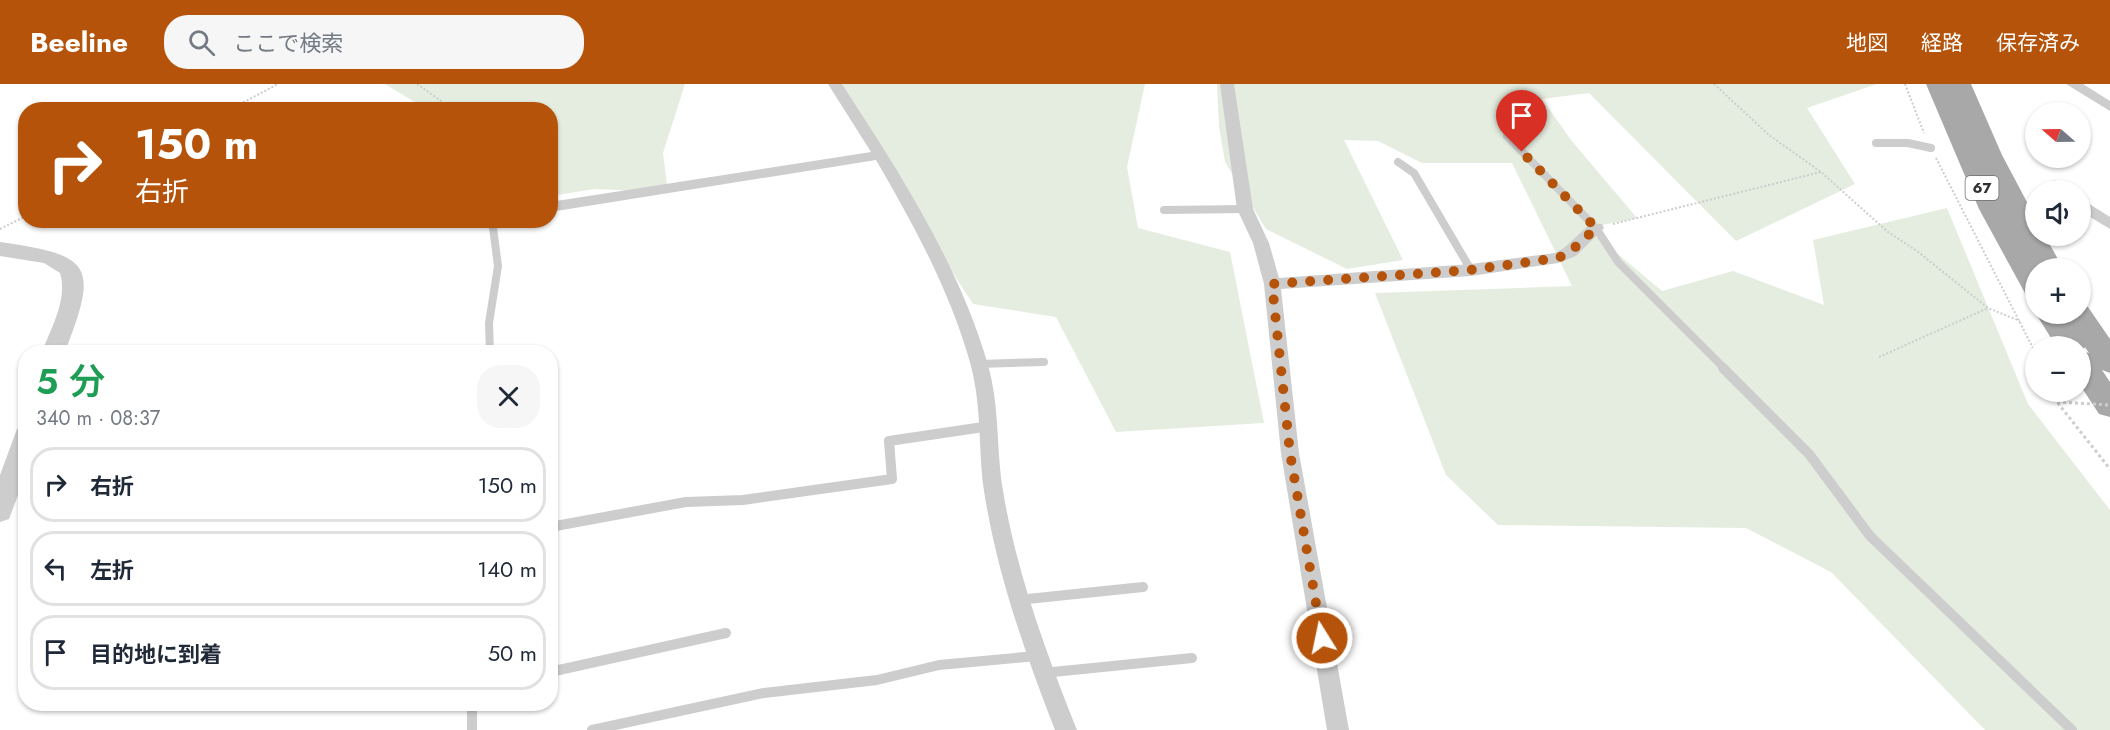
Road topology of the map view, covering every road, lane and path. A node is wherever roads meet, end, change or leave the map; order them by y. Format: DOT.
graph roads {
  1 [pos="278,84"];
  2 [pos="417,84"];
  3 [pos="835,84"];
  4 [pos="1227,84"];
  5 [pos="1714,84"];
  6 [pos="1905,84"];
  7 [pos="1937,84"];
  8 [pos="1960,84"];
  9 [pos="2073,84"];
  10 [pos="244,102"];
  11 [pos="443,102"];
  12 [pos="2110,107"];
  13 [pos="1507,136"];
  14 [pos="1876,143"];
  15 [pos="1931,148"];
  16 [pos="881,155"];
  17 [pos="1398,162"];
  18 [pos="1821,172"];
  19 [pos="558,206"];
  20 [pos="1164,210"];
  21 [pos="1245,210"];
  22 [pos="2091,211"];
  23 [pos="18,220"];
  24 [pos="2110,224"];
  25 [pos="493,228"];
  26 [pos="1596,228"];
  27 [pos="0,229"];
  28 [pos="0,249"];
  29 [pos="2044,258"];
  30 [pos="2025,268"];
  31 [pos="1470,270"];
  32 [pos="1272,284"];
  33 [pos="1988,308"];
  34 [pos="2020,321"];
  35 [pos="2085,324"];
  36 [pos="2027,336"];
  37 [pos="56,345"];
  38 [pos="490,345"];
  39 [pos="1879,357"];
  40 [pos="1044,362"];
  41 [pos="2110,362"];
  42 [pos="979,364"];
  43 [pos="2091,378"];
  44 [pos="2057,402"];
  45 [pos="2110,406"];
  46 [pos="990,426"];
  47 [pos="18,459"];
  48 [pos="2110,469"];
  49 [pos="0,511"];
  50 [pos="558,526"];
  51 [pos="1143,587"];
  52 [pos="1018,600"];
  53 [pos="726,633"];
  54 [pos="1192,658"];
  55 [pos="1040,664"];
  56 [pos="558,670"];
  57 [pos="472,711"];
  58 [pos="472,730"];
  59 [pos="592,730"];
  60 [pos="1066,730"];
  61 [pos="1338,730"];
  62 [pos="2072,730"];
  1 -- 10 [label="path"];
  2 -- 11 [label="path"];
  3 -- 16 [label="street"];
  4 -- 21 [label="street"];
  5 -- 18 [label="path"];
  6 -- 15 [label="path"];
  7 -- 30 [label="main road, 67"];
  8 -- 29 [label="main road, 67"];
  9 -- 12 [label="street"];
  13 -- 26 [label="lane"];
  14 -- 15 [label="lane"];
  15 -- 34 [label="path"];
  16 -- 19 [label="street"];
  16 -- 42 [label="street"];
  17 -- 31 [label="lane"];
  18 -- 26 [label="path"];
  18 -- 33 [label="path"];
  20 -- 21 [label="lane"];
  21 -- 32 [label="street"];
  22 -- 24 [label="street"];
  23 -- 27 [label="path"];
  25 -- 38 [label="lane"];
  26 -- 31 [label="street"];
  26 -- 62 [label="lane"];
  28 -- 37 [label="street"];
  31 -- 32 [label="street"];
  32 -- 61 [label="street"];
  33 -- 34 [label="path"];
  33 -- 39 [label="path"];
  34 -- 36 [label="path"];
  35 -- 41 [label="main road"];
  40 -- 42 [label="lane"];
  42 -- 46 [label="street"];
  43 -- 45 [label="main road"];
  44 -- 45 [label="path, bridge"];
  44 -- 48 [label="path"];
  46 -- 50 [label="lane"];
  46 -- 52 [label="street"];
  47 -- 49 [label="street"];
  51 -- 52 [label="lane"];
  52 -- 55 [label="street"];
  53 -- 56 [label="lane"];
  54 -- 55 [label="lane"];
  55 -- 59 [label="lane"];
  55 -- 60 [label="street"];
  57 -- 58 [label="lane"];
}
